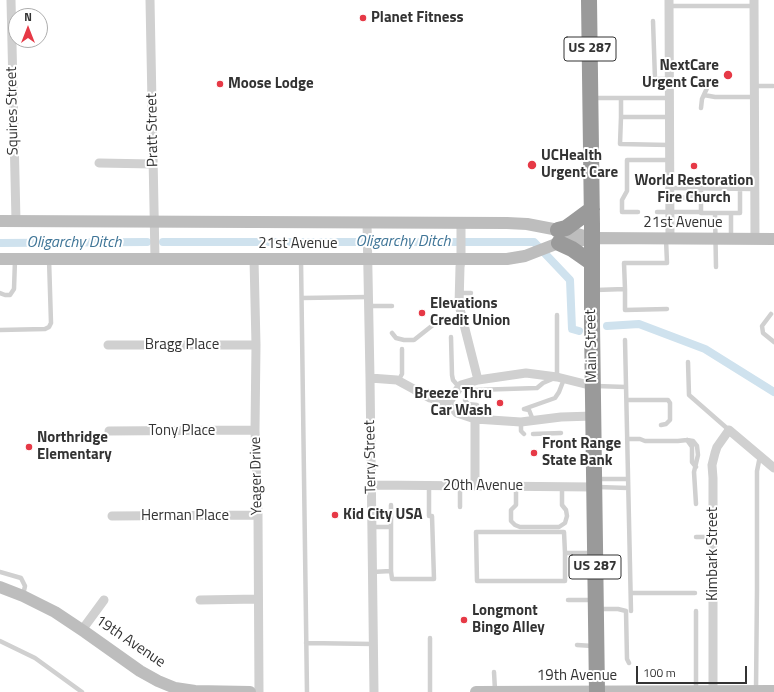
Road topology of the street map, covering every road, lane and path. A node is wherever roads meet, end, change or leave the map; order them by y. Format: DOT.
graph roads {
  1 [pos="11,0"];
  2 [pos="150,0"];
  3 [pos="590,0"];
  4 [pos="669,3"];
  5 [pos="754,3"];
  6 [pos="653,21"];
  7 [pos="669,79"];
  8 [pos="708,86"];
  9 [pos="754,86"];
  10 [pos="773,86"];
  11 [pos="704,95"];
  12 [pos="754,97"];
  13 [pos="591,98"];
  14 [pos="621,98"];
  15 [pos="669,98"];
  16 [pos="701,108"];
  17 [pos="621,117"];
  18 [pos="669,117"];
  19 [pos="669,145"];
  20 [pos="670,160"];
  21 [pos="99,163"];
  22 [pos="153,164"];
  23 [pos="670,188"];
  24 [pos="701,188"];
  25 [pos="740,188"];
  26 [pos="754,189"];
  27 [pos="701,197"];
  28 [pos="670,198"];
  29 [pos="592,208"];
  30 [pos="638,212"];
  31 [pos="657,212"];
  32 [pos="670,212"];
  33 [pos="701,212"];
  34 [pos="715,213"];
  35 [pos="731,213"];
  36 [pos="0,221"];
  37 [pos="16,221"];
  38 [pos="154,222"];
  39 [pos="461,222"];
  40 [pos="367,228"];
  41 [pos="592,238"];
  42 [pos="668,239"];
  43 [pos="716,239"];
  44 [pos="731,239"];
  45 [pos="754,239"];
  46 [pos="774,239"];
  47 [pos="555,240"];
  48 [pos="367,254"];
  49 [pos="0,259"];
  50 [pos="15,259"];
  51 [pos="49,259"];
  52 [pos="155,259"];
  53 [pos="254,260"];
  54 [pos="302,260"];
  55 [pos="462,260"];
  56 [pos="592,263"];
  57 [pos="716,267"];
  58 [pos="624,289"];
  59 [pos="592,290"];
  60 [pos="0,293"];
  61 [pos="459,293"];
  62 [pos="471,293"];
  63 [pos="302,298"];
  64 [pos="368,302"];
  65 [pos="392,306"];
  66 [pos="667,309"];
  67 [pos="771,314"];
  68 [pos="557,315"];
  69 [pos="462,319"];
  70 [pos="0,330"];
  71 [pos="392,333"];
  72 [pos="451,337"];
  73 [pos="625,340"];
  74 [pos="774,342"];
  75 [pos="108,345"];
  76 [pos="256,345"];
  77 [pos="402,349"];
  78 [pos="688,362"];
  79 [pos="370,378"];
  80 [pos="560,378"];
  81 [pos="478,380"];
  82 [pos="398,381"];
  83 [pos="593,386"];
  84 [pos="459,387"];
  85 [pos="626,387"];
  86 [pos="626,400"];
  87 [pos="448,403"];
  88 [pos="477,405"];
  89 [pos="593,416"];
  90 [pos="475,419"];
  91 [pos="533,420"];
  92 [pos="521,422"];
  93 [pos="661,425"];
  94 [pos="256,430"];
  95 [pos="109,431"];
  96 [pos="561,433"];
  97 [pos="733,433"];
  98 [pos="524,434"];
  99 [pos="533,434"];
  100 [pos="627,439"];
  101 [pos="760,456"];
  102 [pos="774,468"];
  103 [pos="628,478"];
  104 [pos="594,483"];
  105 [pos="371,485"];
  106 [pos="429,486"];
  107 [pos="460,486"];
  108 [pos="475,486"];
  109 [pos="516,486"];
  110 [pos="562,486"];
  111 [pos="628,488"];
  112 [pos="696,504"];
  113 [pos="391,505"];
  114 [pos="460,507"];
  115 [pos="258,515"];
  116 [pos="112,516"];
  117 [pos="372,527"];
  118 [pos="391,527"];
  119 [pos="696,537"];
  120 [pos="713,537"];
  121 [pos="565,553"];
  122 [pos="595,553"];
  123 [pos="391,571"];
  124 [pos="0,572"];
  125 [pos="372,572"];
  126 [pos="0,587"];
  127 [pos="631,593"];
  128 [pos="695,593"];
  129 [pos="23,596"];
  130 [pos="258,599"];
  131 [pos="104,600"];
  132 [pos="200,600"];
  133 [pos="568,600"];
  134 [pos="596,604"];
  135 [pos="631,611"];
  136 [pos="696,611"];
  137 [pos="82,630"];
  138 [pos="430,638"];
  139 [pos="0,641"];
  140 [pos="306,643"];
  141 [pos="373,644"];
  142 [pos="577,645"];
  143 [pos="596,646"];
  144 [pos="629,663"];
  145 [pos="494,672"];
  146 [pos="694,691"];
  147 [pos="714,691"];
  148 [pos="756,691"];
  149 [pos="774,691"];
  150 [pos="82,692"];
  151 [pos="250,692"];
  152 [pos="259,692"];
  153 [pos="307,692"];
  154 [pos="374,692"];
  155 [pos="430,692"];
  156 [pos="476,692"];
  157 [pos="495,692"];
  158 [pos="534,692"];
  159 [pos="597,692"];
  160 [pos="659,692"];
  1 -- 37 [label="street, Squires Street"];
  2 -- 22 [label="street, Pratt Street"];
  3 -- 13 [label="highway, Main Street / US 287"];
  4 -- 5 [label="lane"];
  4 -- 7 [label="street"];
  5 -- 9 [label="street"];
  6 -- 7 [label="lane"];
  7 -- 15 [label="street"];
  8 -- 11 [label="lane"];
  9 -- 10 [label="lane"];
  9 -- 12 [label="street"];
  11 -- 12 [label="lane"];
  11 -- 16 [label="lane"];
  12 -- 26 [label="street"];
  13 -- 14 [label="lane"];
  13 -- 29 [label="highway, Main Street / US 287"];
  14 -- 15 [label="lane"];
  14 -- 17 [label="lane"];
  15 -- 18 [label="street"];
  17 -- 18 [label="lane"];
  17 -- 19 [label="lane"];
  18 -- 19 [label="street"];
  19 -- 20 [label="street"];
  20 -- 23 [label="street"];
  20 -- 30 [label="lane"];
  21 -- 22 [label="street"];
  22 -- 38 [label="street, Pratt Street"];
  23 -- 24 [label="lane"];
  23 -- 28 [label="street"];
  24 -- 25 [label="lane"];
  24 -- 27 [label="lane"];
  25 -- 26 [label="lane"];
  25 -- 35 [label="lane"];
  26 -- 45 [label="street"];
  27 -- 28 [label="lane"];
  27 -- 33 [label="lane"];
  28 -- 32 [label="street"];
  29 -- 41 [label="highway, Main Street / US 287"];
  29 -- 47 [label="highway"];
  31 -- 32 [label="lane"];
  32 -- 33 [label="lane"];
  32 -- 42 [label="street"];
  33 -- 34 [label="lane"];
  34 -- 35 [label="lane"];
  34 -- 43 [label="lane"];
  35 -- 44 [label="lane"];
  36 -- 37 [label="street, 21st Avenue"];
  37 -- 38 [label="street, 21st Avenue"];
  38 -- 40 [label="street, 21st Avenue"];
  38 -- 52 [label="street, Pratt Street"];
  39 -- 40 [label="street, 21st Avenue"];
  39 -- 47 [label="street, 21st Avenue"];
  39 -- 55 [label="street"];
  40 -- 48 [label="street, Terry Street"];
  41 -- 42 [label="street, 21st Avenue"];
  41 -- 47 [label="street, 21st Avenue"];
  41 -- 56 [label="highway, Main Street / US 287"];
  42 -- 43 [label="street, 21st Avenue"];
  42 -- 58 [label="lane"];
  43 -- 44 [label="street, 21st Avenue"];
  43 -- 57 [label="lane"];
  44 -- 45 [label="street, 21st Avenue"];
  45 -- 46 [label="street, 21st Avenue"];
  47 -- 55 [label="street, 21st Avenue"];
  47 -- 56 [label="highway"];
  48 -- 54 [label="street, 21st Avenue"];
  48 -- 55 [label="street, 21st Avenue"];
  48 -- 64 [label="street, Terry Street"];
  49 -- 50 [label="street, 21st Avenue"];
  50 -- 51 [label="street, 21st Avenue"];
  50 -- 60 [label="lane"];
  51 -- 52 [label="street, 21st Avenue"];
  51 -- 70 [label="lane"];
  52 -- 53 [label="street, 21st Avenue"];
  53 -- 54 [label="street, 21st Avenue"];
  53 -- 76 [label="street, Yeager Drive"];
  54 -- 63 [label="lane"];
  55 -- 61 [label="street"];
  56 -- 59 [label="highway, Main Street / US 287"];
  58 -- 59 [label="lane"];
  58 -- 66 [label="lane"];
  59 -- 83 [label="highway, Main Street / US 287"];
  61 -- 62 [label="lane"];
  61 -- 69 [label="street"];
  63 -- 64 [label="lane"];
  63 -- 140 [label="lane"];
  64 -- 65 [label="lane"];
  64 -- 79 [label="street, Terry Street"];
  67 -- 74 [label="lane"];
  68 -- 80 [label="lane"];
  69 -- 71 [label="lane"];
  69 -- 81 [label="street"];
  72 -- 84 [label="lane"];
  73 -- 85 [label="lane"];
  75 -- 76 [label="street, Bragg Place"];
  76 -- 94 [label="street, Yeager Drive"];
  77 -- 82 [label="lane"];
  78 -- 97 [label="lane"];
  79 -- 82 [label="street"];
  79 -- 105 [label="street, Terry Street"];
  80 -- 81 [label="street"];
  80 -- 83 [label="street"];
  80 -- 88 [label="lane"];
  80 -- 91 [label="lane"];
  81 -- 84 [label="street"];
  82 -- 87 [label="street"];
  83 -- 85 [label="lane"];
  83 -- 89 [label="highway, Main Street / US 287"];
  84 -- 87 [label="street"];
  85 -- 86 [label="lane"];
  86 -- 93 [label="lane"];
  86 -- 100 [label="lane"];
  87 -- 90 [label="street"];
  89 -- 91 [label="street"];
  89 -- 104 [label="highway, Main Street / US 287"];
  90 -- 92 [label="street"];
  90 -- 108 [label="street"];
  91 -- 92 [label="street"];
  92 -- 98 [label="lane"];
  94 -- 95 [label="street, Tony Place"];
  94 -- 115 [label="street, Yeager Drive"];
  96 -- 99 [label="lane"];
  97 -- 101 [label="street"];
  97 -- 120 [label="street, Kimbark Street"];
  100 -- 103 [label="lane"];
  100 -- 112 [label="lane"];
  101 -- 102 [label="street"];
  101 -- 148 [label="lane"];
  103 -- 104 [label="lane"];
  103 -- 111 [label="lane"];
  104 -- 110 [label="street, 20th Avenue"];
  104 -- 111 [label="lane"];
  104 -- 122 [label="highway, Main Street / US 287"];
  105 -- 106 [label="street, 20th Avenue"];
  105 -- 117 [label="street, Terry Street"];
  106 -- 107 [label="street, 20th Avenue"];
  106 -- 123 [label="lane"];
  107 -- 108 [label="street, 20th Avenue"];
  107 -- 114 [label="lane"];
  108 -- 109 [label="street, 20th Avenue"];
  109 -- 110 [label="street, 20th Avenue"];
  109 -- 110 [label="lane"];
  111 -- 127 [label="lane"];
  113 -- 118 [label="lane"];
  115 -- 116 [label="street, Herman Place"];
  115 -- 130 [label="street, Yeager Drive"];
  117 -- 118 [label="lane"];
  117 -- 125 [label="street, Terry Street"];
  118 -- 123 [label="lane"];
  119 -- 120 [label="lane"];
  120 -- 147 [label="street, Kimbark Street"];
  121 -- 121 [label="lane"];
  121 -- 122 [label="lane"];
  122 -- 134 [label="highway, Main Street / US 287"];
  123 -- 125 [label="lane"];
  124 -- 129 [label="lane"];
  125 -- 141 [label="street, Terry Street"];
  126 -- 129 [label="street, 19th Avenue"];
  127 -- 128 [label="lane"];
  127 -- 135 [label="lane"];
  129 -- 137 [label="street, 19th Avenue"];
  130 -- 132 [label="street"];
  130 -- 152 [label="street, Yeager Drive"];
  131 -- 137 [label="street"];
  133 -- 134 [label="lane"];
  134 -- 143 [label="highway, Main Street / US 287"];
  134 -- 144 [label="lane"];
  136 -- 146 [label="lane"];
  137 -- 151 [label="street, 19th Avenue"];
  138 -- 155 [label="lane"];
  139 -- 150 [label="lane"];
  140 -- 141 [label="lane"];
  140 -- 153 [label="lane"];
  141 -- 154 [label="street, Terry Street"];
  142 -- 143 [label="lane"];
  143 -- 159 [label="highway, Main Street / US 287"];
  145 -- 157 [label="lane"];
  146 -- 147 [label="street, 19th Avenue"];
  146 -- 160 [label="street, 19th Avenue"];
  147 -- 148 [label="street, 19th Avenue"];
  148 -- 149 [label="street, 19th Avenue"];
  156 -- 157 [label="street, 19th Avenue"];
  157 -- 158 [label="street, 19th Avenue"];
  158 -- 159 [label="street, 19th Avenue"];
  159 -- 160 [label="street, 19th Avenue"];
}
